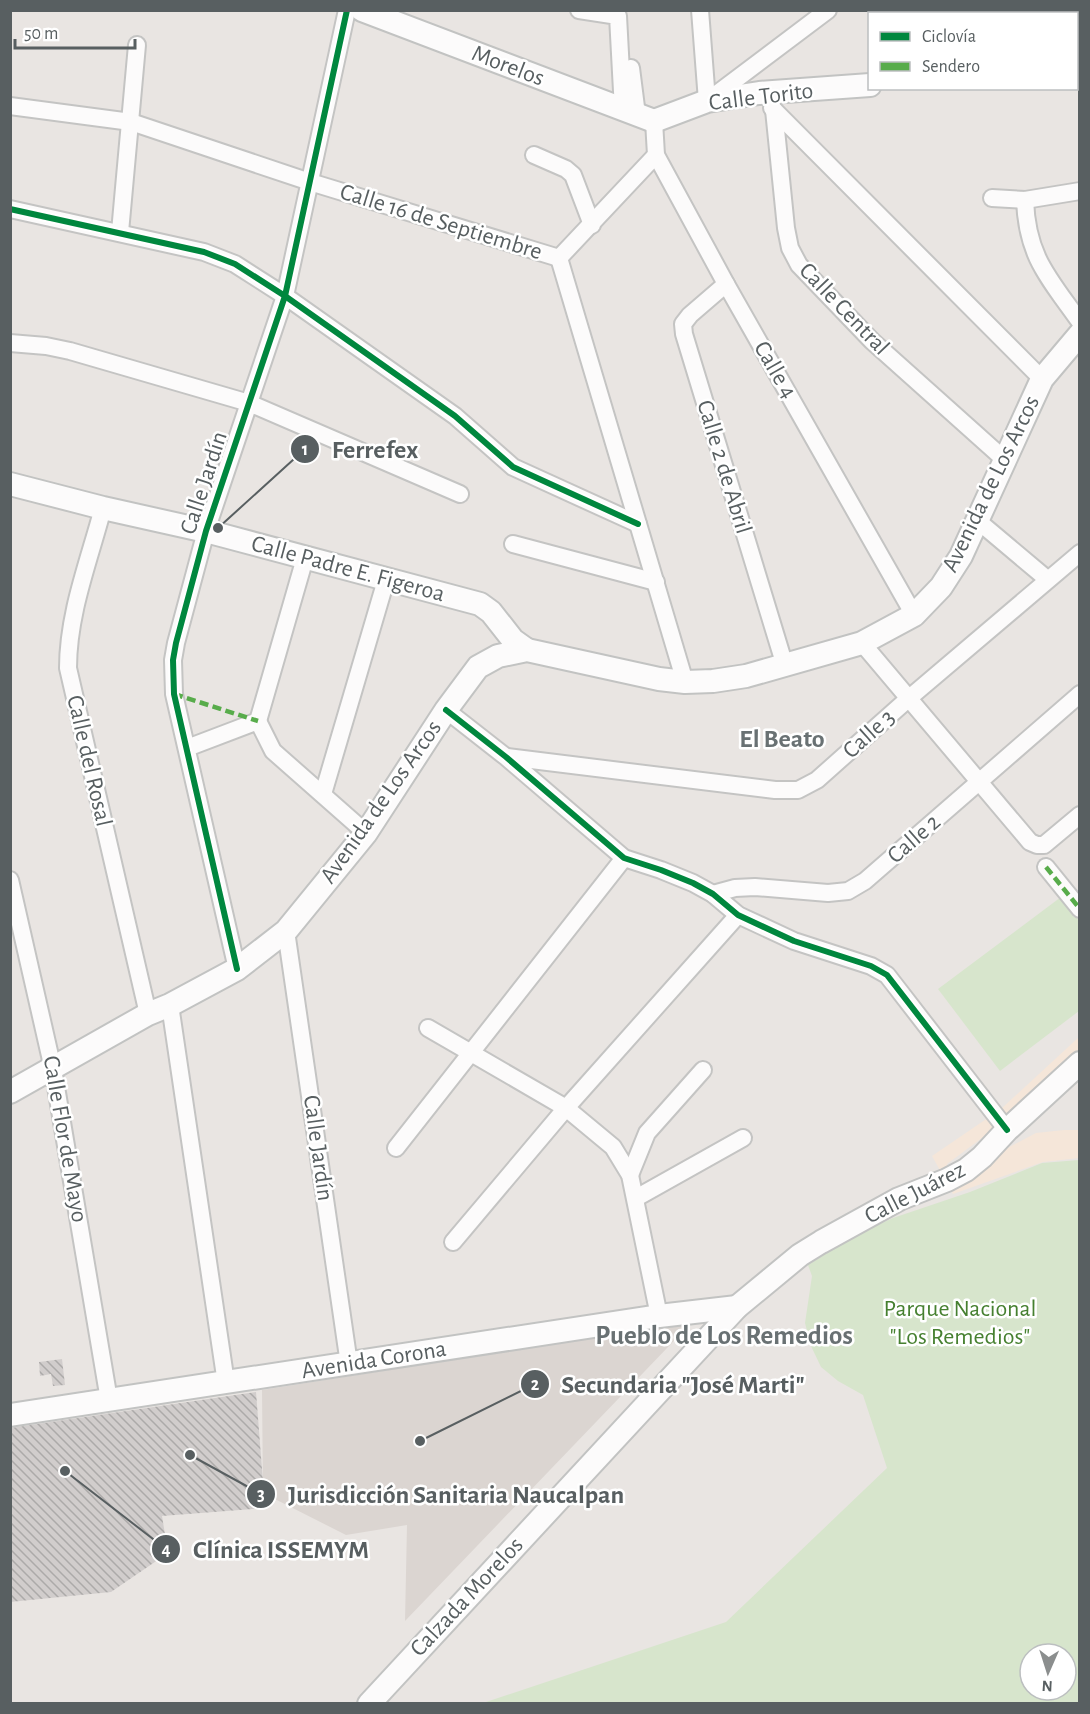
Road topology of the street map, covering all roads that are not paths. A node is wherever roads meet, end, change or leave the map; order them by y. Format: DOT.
graph roads {
  1 [pos="347,10"];
  2 [pos="362,10"];
  3 [pos="579,10"];
  4 [pos="700,10"];
  5 [pos="828,10"];
  6 [pos="622,13"];
  7 [pos="137,45"];
  8 [pos="868,85"];
  9 [pos="759,93"];
  10 [pos="707,101"];
  11 [pos="10,106"];
  12 [pos="774,110"];
  13 [pos="638,115"];
  14 [pos="131,122"];
  15 [pos="534,155"];
  16 [pos="656,155"];
  17 [pos="310,182"];
  18 [pos="1080,191"];
  19 [pos="992,198"];
  20 [pos="1025,200"];
  21 [pos="10,208"];
  22 [pos="592,225"];
  23 [pos="120,232"];
  24 [pos="559,258"];
  25 [pos="726,284"];
  26 [pos="285,296"];
  27 [pos="1080,322"];
  28 [pos="1080,334"];
  29 [pos="10,343"];
  30 [pos="1042,379"];
  31 [pos="249,403"];
  32 [pos="1005,460"];
  33 [pos="10,484"];
  34 [pos="460,494"];
  35 [pos="104,508"];
  36 [pos="978,521"];
  37 [pos="638,524"];
  38 [pos="206,531"];
  39 [pos="513,544"];
  40 [pos="1080,553"];
  41 [pos="305,558"];
  42 [pos="1047,579"];
  43 [pos="386,580"];
  44 [pos="656,582"];
  45 [pos="914,615"];
  46 [pos="862,643"];
  47 [pos="527,650"];
  48 [pos="784,666"];
  49 [pos="685,681"];
  50 [pos="1080,694"];
  51 [pos="908,699"];
  52 [pos="446,710"];
  53 [pos="258,721"];
  54 [pos="187,748"];
  55 [pos="506,757"];
  56 [pos="981,781"];
  57 [pos="323,794"];
  58 [pos="1080,815"];
  59 [pos="366,833"];
  60 [pos="624,858"];
  61 [pos="1046,867"];
  62 [pos="10,880"];
  63 [pos="713,894"];
  64 [pos="1080,909"];
  65 [pos="738,915"];
  66 [pos="286,931"];
  67 [pos="237,969"];
  68 [pos="170,1005"];
  69 [pos="148,1014"];
  70 [pos="428,1028"];
  71 [pos="471,1053"];
  72 [pos="1080,1063"];
  73 [pos="53,1069"];
  74 [pos="703,1070"];
  75 [pos="10,1092"];
  76 [pos="566,1108"];
  77 [pos="1006,1130"];
  78 [pos="743,1138"];
  79 [pos="396,1148"];
  80 [pos="630,1175"];
  81 [pos="636,1198"];
  82 [pos="453,1242"];
  83 [pos="737,1306"];
  84 [pos="659,1316"];
  85 [pos="349,1364"];
  86 [pos="226,1383"];
  87 [pos="109,1400"];
  88 [pos="10,1415"];
  89 [pos="369,1704"];
  1 -- 17 [label="street, Calle Jardín"];
  2 -- 13 [label="main road, Morelos"];
  3 -- 6 [label="street"];
  4 -- 10 [label="street"];
  5 -- 10 [label="street"];
  6 -- 13 [label="street, Calle 4"];
  7 -- 14 [label="street"];
  8 -- 9 [label="main road, Calle Torito"];
  9 -- 10 [label="main road, Calle Torito"];
  9 -- 12 [label="street"];
  10 -- 13 [label="main road, Calle Torito"];
  11 -- 14 [label="street, Calle 16 de Septiembre"];
  12 -- 30 [label="street"];
  12 -- 32 [label="street, Calle Central"];
  13 -- 16 [label="street, Calle 4"];
  14 -- 17 [label="street, Calle 16 de Septiembre"];
  14 -- 23 [label="street"];
  15 -- 22 [label="street"];
  16 -- 22 [label="street"];
  16 -- 25 [label="street, Calle 4"];
  17 -- 24 [label="street, Calle 16 de Septiembre"];
  17 -- 26 [label="street, Calle Jardín"];
  18 -- 20 [label="street"];
  19 -- 20 [label="street"];
  20 -- 27 [label="street"];
  21 -- 23 [label="street"];
  22 -- 24 [label="street"];
  23 -- 26 [label="street"];
  24 -- 37 [label="street"];
  25 -- 45 [label="street, Calle 4"];
  25 -- 48 [label="street, Calle 2 de Abril"];
  26 -- 31 [label="street, Calle Jardín"];
  26 -- 37 [label="street"];
  28 -- 30 [label="main road, Avenida de Los Arcos"];
  29 -- 31 [label="street"];
  30 -- 32 [label="main road, Avenida de Los Arcos"];
  31 -- 34 [label="street"];
  31 -- 38 [label="street, Calle Jardín"];
  32 -- 36 [label="main road, Avenida de Los Arcos"];
  33 -- 35 [label="main road, Calle Padre E. Figeroa"];
  35 -- 38 [label="main road, Calle Padre E. Figeroa"];
  35 -- 69 [label="street, Calle del Rosal"];
  36 -- 42 [label="street"];
  36 -- 45 [label="main road, Avenida de Los Arcos"];
  37 -- 44 [label="street"];
  38 -- 41 [label="main road, Calle Padre E. Figeroa"];
  38 -- 54 [label="street, Calle Jardín"];
  39 -- 44 [label="street"];
  40 -- 42 [label="street, Calle 3"];
  41 -- 43 [label="main road, Calle Padre E. Figeroa"];
  41 -- 53 [label="street"];
  42 -- 51 [label="street, Calle 3"];
  43 -- 47 [label="main road, Calle Padre E. Figeroa"];
  43 -- 57 [label="street"];
  44 -- 49 [label="street"];
  45 -- 46 [label="main road, Avenida de Los Arcos"];
  46 -- 48 [label="main road, Avenida de Los Arcos"];
  46 -- 51 [label="street"];
  47 -- 49 [label="main road, Avenida de Los Arcos"];
  47 -- 52 [label="main road, Avenida de Los Arcos"];
  48 -- 49 [label="main road, Avenida de Los Arcos"];
  50 -- 56 [label="street, Calle 2"];
  51 -- 55 [label="street, Calle 3"];
  51 -- 56 [label="street"];
  52 -- 55 [label="street"];
  52 -- 59 [label="main road, Avenida de Los Arcos"];
  53 -- 54 [label="street"];
  53 -- 57 [label="street"];
  54 -- 67 [label="street, Calle Jardín"];
  55 -- 60 [label="street"];
  56 -- 58 [label="street"];
  56 -- 63 [label="street, Calle 2"];
  57 -- 59 [label="street"];
  59 -- 66 [label="main road, Avenida de Los Arcos"];
  60 -- 63 [label="street"];
  60 -- 71 [label="street"];
  61 -- 64 [label="street"];
  62 -- 73 [label="street, Calle Flor de Mayo"];
  63 -- 65 [label="street"];
  65 -- 76 [label="street"];
  65 -- 77 [label="street"];
  66 -- 67 [label="main road, Avenida de Los Arcos"];
  66 -- 85 [label="street, Calle Jardín"];
  67 -- 68 [label="main road, Avenida de Los Arcos"];
  68 -- 69 [label="main road, Avenida de Los Arcos"];
  68 -- 86 [label="street"];
  69 -- 73 [label="main road, Avenida de Los Arcos"];
  70 -- 71 [label="street"];
  71 -- 76 [label="street"];
  71 -- 79 [label="street"];
  72 -- 77 [label="main road, Calle Juárez"];
  73 -- 75 [label="main road, Avenida de Los Arcos"];
  73 -- 87 [label="street, Calle Flor de Mayo"];
  74 -- 80 [label="street"];
  76 -- 80 [label="street"];
  76 -- 82 [label="street"];
  77 -- 83 [label="main road, Calle Juárez"];
  78 -- 81 [label="street"];
  80 -- 81 [label="street"];
  81 -- 84 [label="street"];
  83 -- 84 [label="main road, Avenida Corona"];
  83 -- 89 [label="main road, Calzada Morelos"];
  84 -- 85 [label="main road, Avenida Corona"];
  85 -- 86 [label="main road, Avenida Corona"];
  86 -- 87 [label="main road, Avenida Corona"];
  87 -- 88 [label="main road, Avenida Corona"];
}
